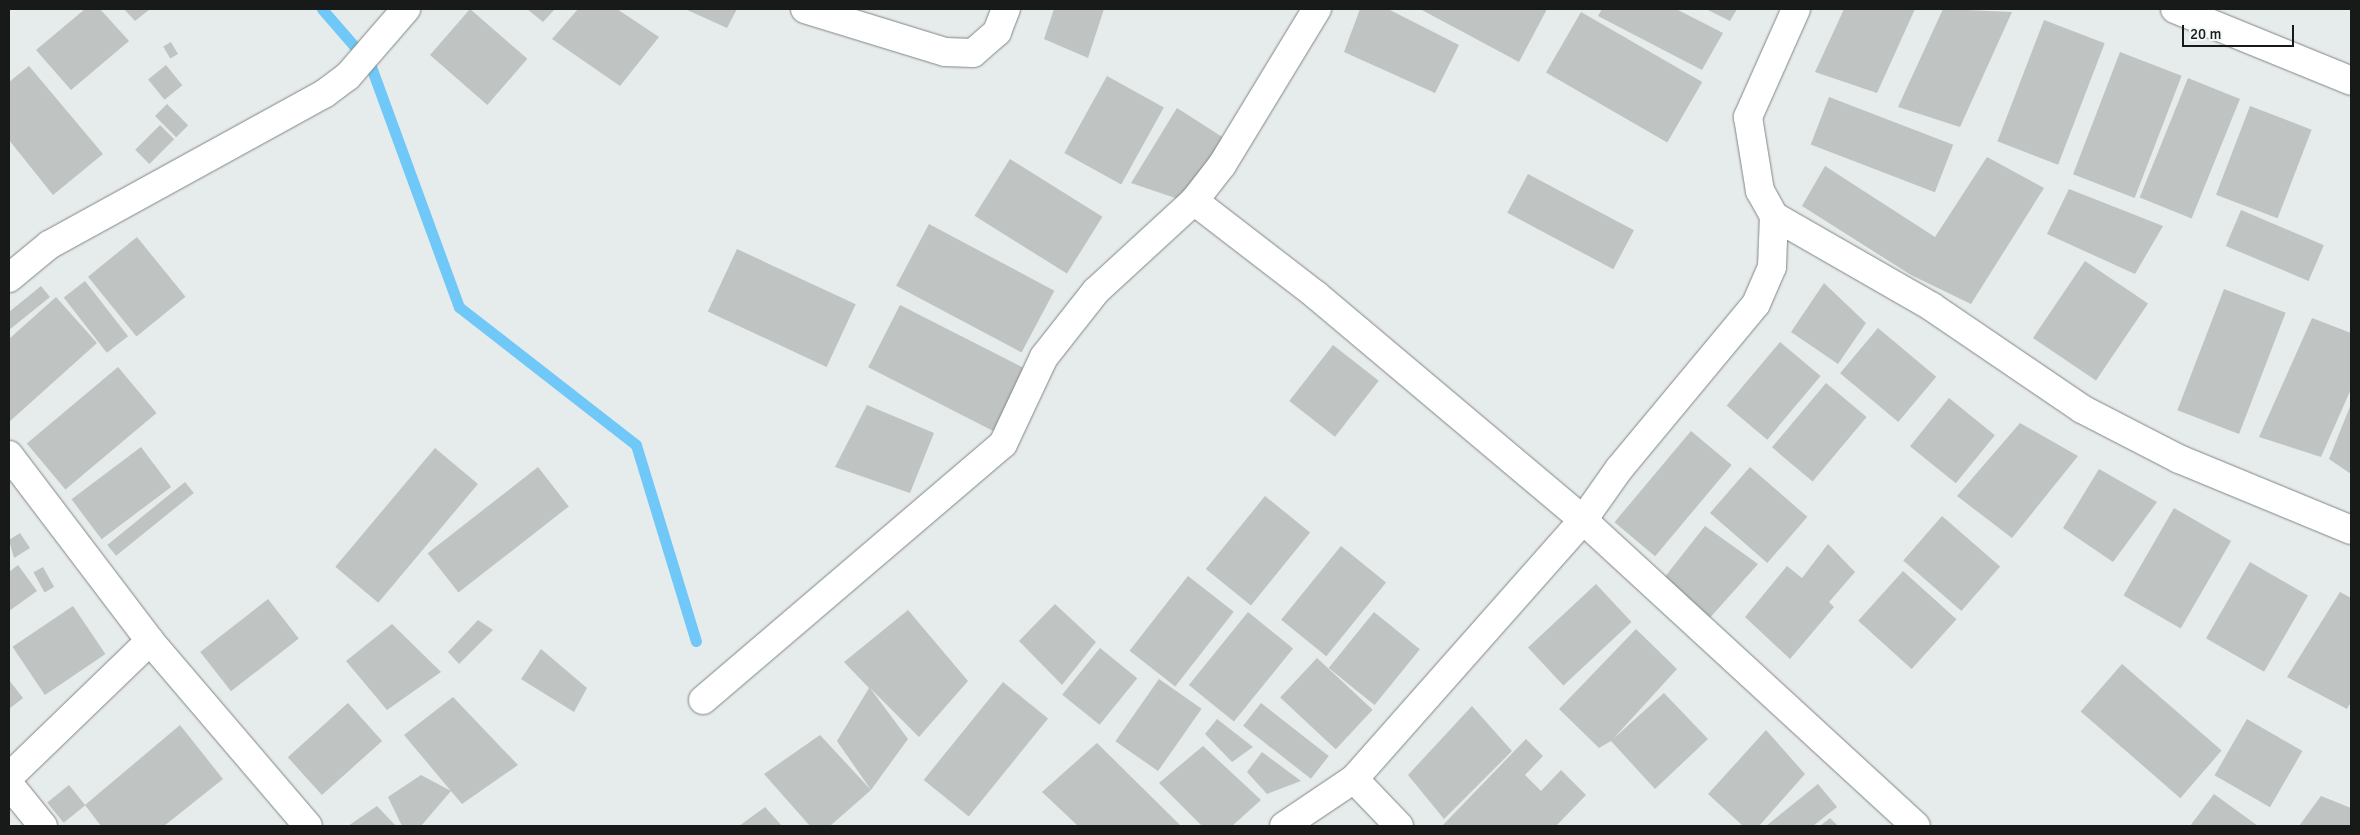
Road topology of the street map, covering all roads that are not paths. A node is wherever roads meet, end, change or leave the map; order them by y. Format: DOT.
graph roads {
  1 [pos="406,9"];
  2 [pos="805,9"];
  3 [pos="1006,9"];
  4 [pos="1317,9"];
  5 [pos="1796,9"];
  6 [pos="2175,9"];
  7 [pos="2351,81"];
  8 [pos="1194,201"];
  9 [pos="1774,216"];
  10 [pos="9,278"];
  11 [pos="9,455"];
  12 [pos="1583,520"];
  13 [pos="2351,530"];
  14 [pos="150,641"];
  15 [pos="703,700"];
  16 [pos="9,777"];
  17 [pos="1354,779"];
  18 [pos="9,784"];
  19 [pos="43,826"];
  20 [pos="308,826"];
  21 [pos="1284,826"];
  22 [pos="1400,826"];
  23 [pos="1916,826"];
  1 -- 10 [label="street"];
  2 -- 3 [label="street"];
  4 -- 8 [label="street"];
  5 -- 9 [label="street"];
  6 -- 7 [label="street"];
  8 -- 12 [label="street"];
  8 -- 15 [label="street"];
  9 -- 12 [label="street"];
  9 -- 13 [label="street"];
  11 -- 14 [label="street"];
  12 -- 17 [label="street"];
  12 -- 23 [label="street"];
  14 -- 16 [label="street"];
  14 -- 20 [label="street"];
  17 -- 21 [label="street"];
  17 -- 22 [label="street"];
  18 -- 19 [label="street"];
}
